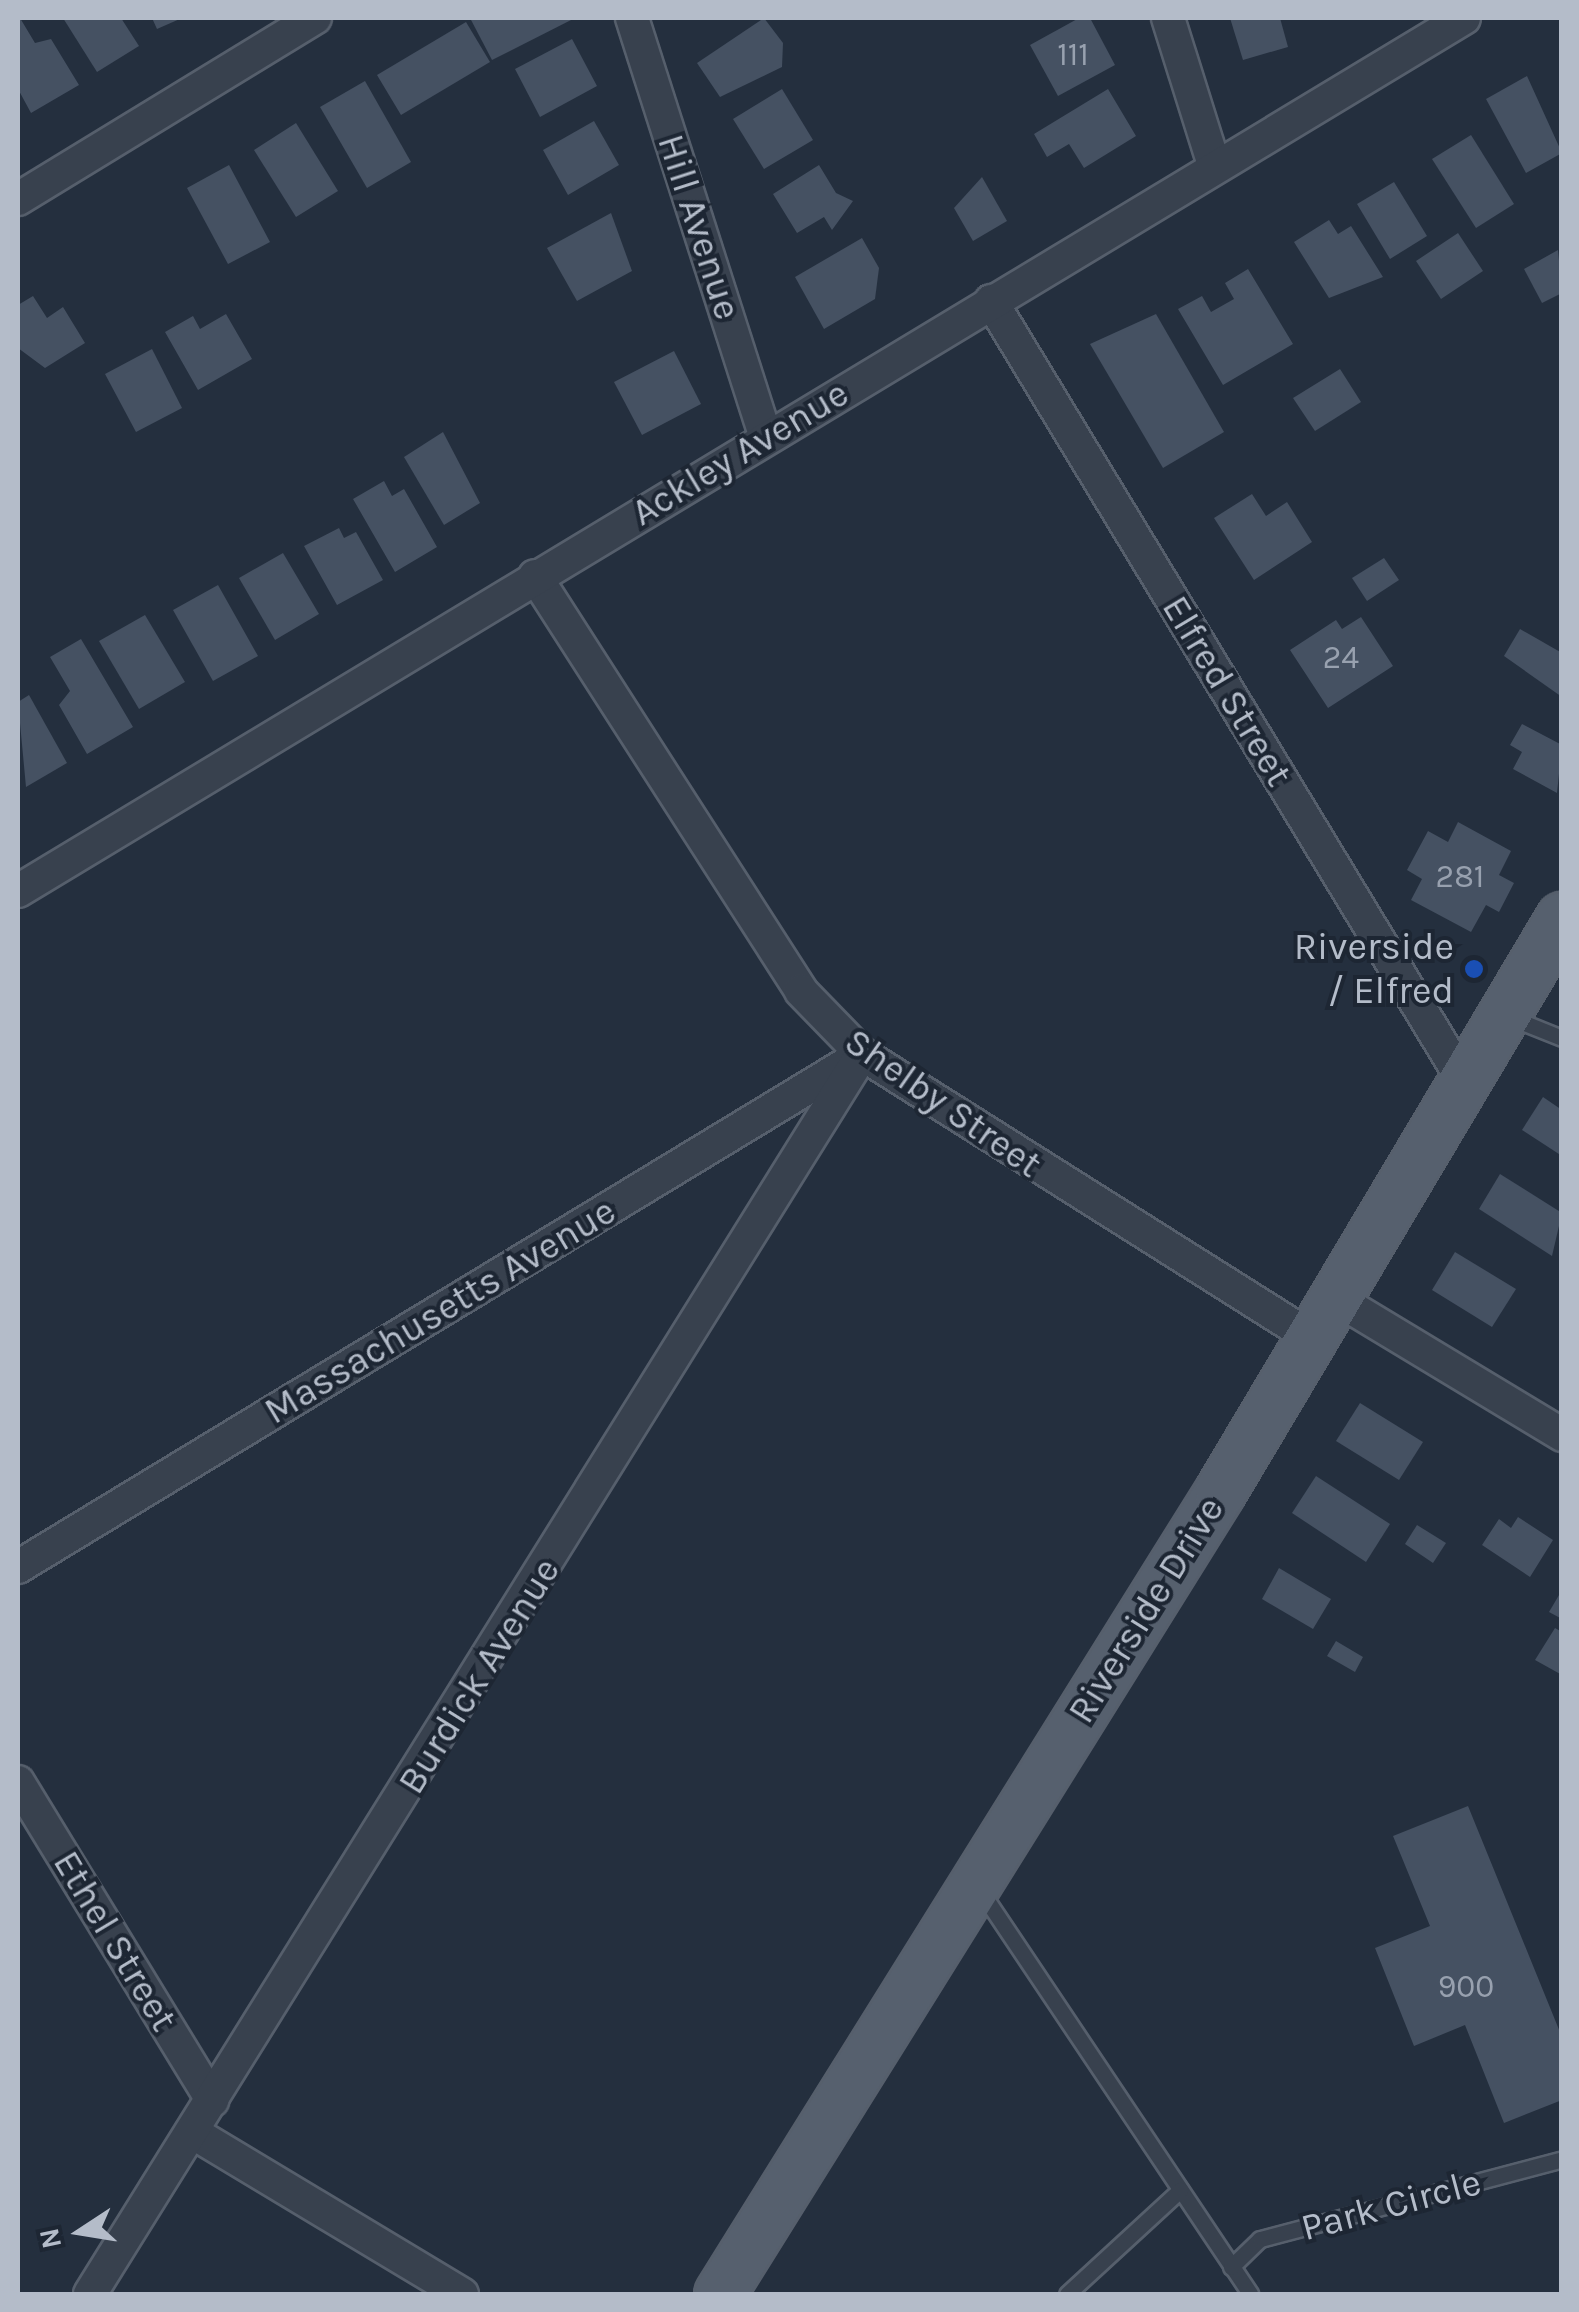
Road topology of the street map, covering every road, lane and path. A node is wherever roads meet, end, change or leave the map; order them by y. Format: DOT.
graph roads {
  1 [pos="315,18"];
  2 [pos="632,18"];
  3 [pos="1168,18"];
  4 [pos="1464,18"];
  5 [pos="1214,166"];
  6 [pos="18,198"];
  7 [pos="990,302"];
  8 [pos="766,437"];
  9 [pos="535,576"];
  10 [pos="18,891"];
  11 [pos="1562,918"];
  12 [pos="1504,1014"];
  13 [pos="1562,1038"];
  14 [pos="862,1054"];
  15 [pos="1464,1081"];
  16 [pos="1320,1316"];
  17 [pos="1562,1435"];
  18 [pos="18,1567"];
  19 [pos="18,1782"];
  20 [pos="975,1883"];
  21 [pos="212,2100"];
  22 [pos="192,2132"];
  23 [pos="1562,2160"];
  24 [pos="1180,2190"];
  25 [pos="1231,2267"];
  26 [pos="90,2294"];
  27 [pos="462,2294"];
  28 [pos="720,2294"];
  29 [pos="1067,2294"];
  30 [pos="1250,2294"];
  1 -- 6 [label="street"];
  2 -- 8 [label="street, Hill Avenue"];
  3 -- 5 [label="street"];
  4 -- 5 [label="street, Ackley Avenue"];
  5 -- 7 [label="street, Ackley Avenue"];
  7 -- 8 [label="street, Ackley Avenue"];
  7 -- 15 [label="street, Elfred Street"];
  8 -- 9 [label="street, Ackley Avenue"];
  9 -- 10 [label="street, Ackley Avenue"];
  9 -- 14 [label="street, Shelby Street"];
  11 -- 12 [label="main road, Riverside Drive"];
  12 -- 13 [label="lane"];
  12 -- 15 [label="main road, Riverside Drive"];
  14 -- 16 [label="street, Shelby Street"];
  14 -- 18 [label="street, Massachusetts Avenue"];
  14 -- 21 [label="street, Burdick Avenue"];
  15 -- 16 [label="main road, Riverside Drive"];
  16 -- 17 [label="street, Shelby Street"];
  16 -- 20 [label="main road, Riverside Drive"];
  19 -- 21 [label="street, Ethel Street"];
  20 -- 24 [label="lane"];
  20 -- 28 [label="main road, Riverside Drive"];
  21 -- 22 [label="street, Burdick Avenue"];
  22 -- 26 [label="street, Burdick Avenue"];
  22 -- 27 [label="street"];
  23 -- 25 [label="lane, Park Circle"];
  24 -- 25 [label="lane"];
  24 -- 29 [label="lane"];
  25 -- 30 [label="lane"];
}
